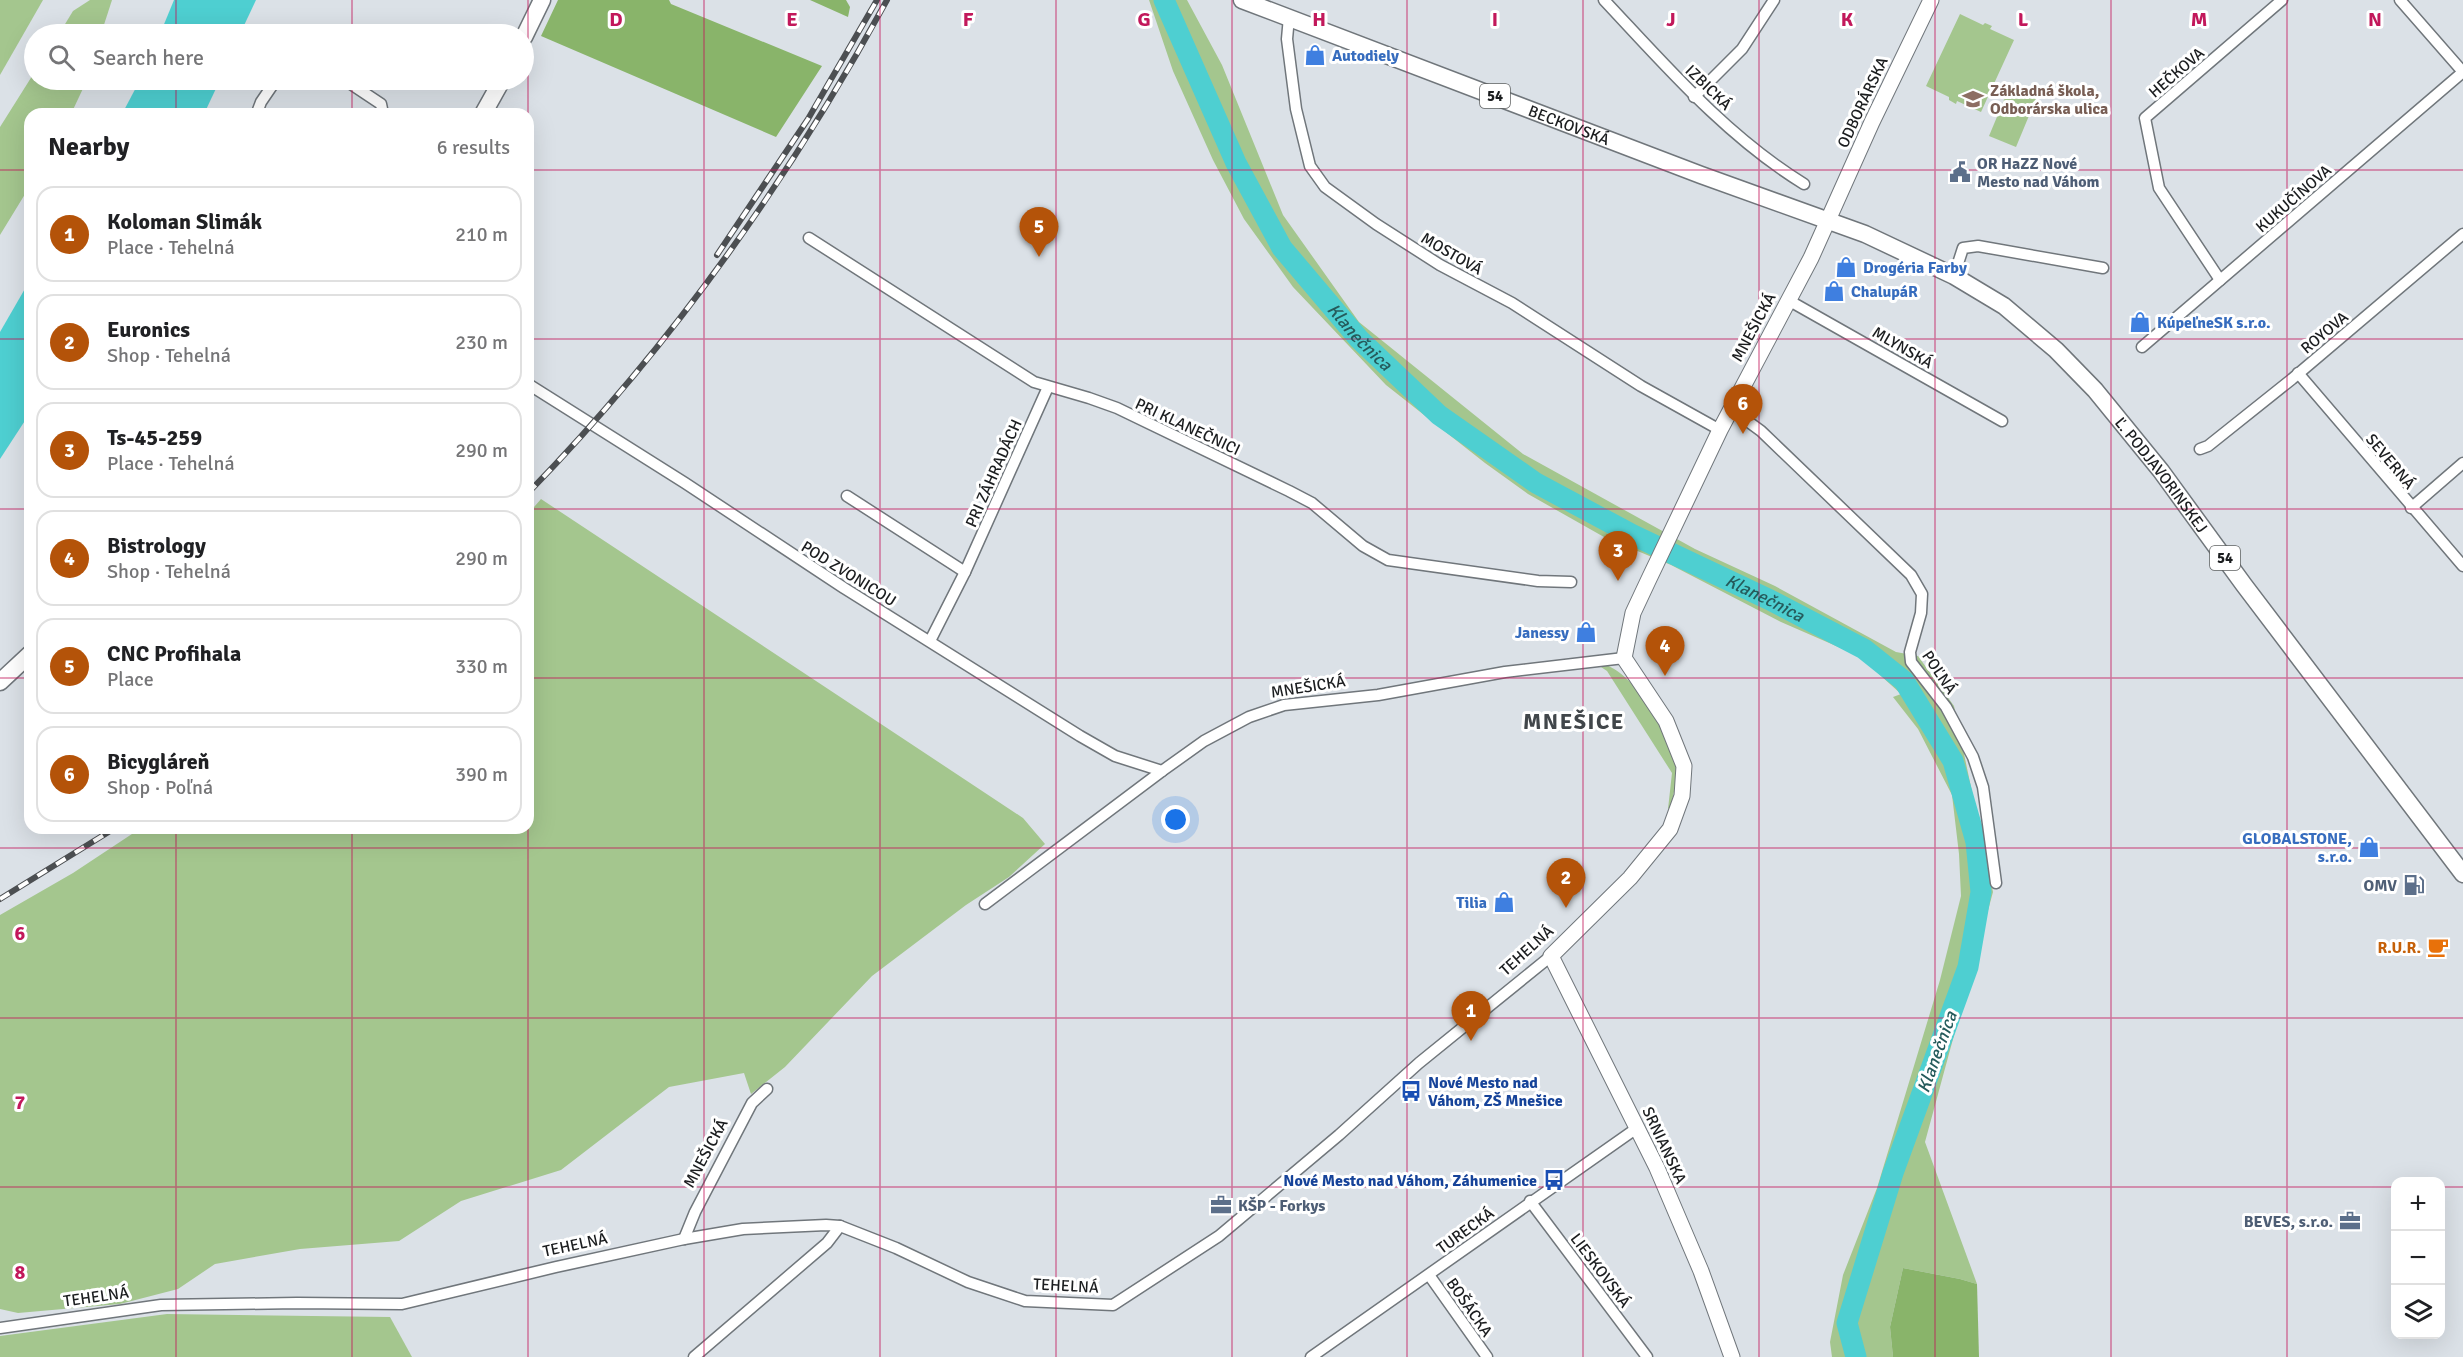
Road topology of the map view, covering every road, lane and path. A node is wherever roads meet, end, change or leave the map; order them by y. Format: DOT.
graph roads {
  1 [pos="553,0"];
  2 [pos="1242,0"];
  3 [pos="1604,0"];
  4 [pos="1774,0"];
  5 [pos="1930,0"];
  6 [pos="2282,0"];
  7 [pos="2400,0"];
  8 [pos="538,8"];
  9 [pos="1279,10"];
  10 [pos="530,24"];
  11 [pos="2463,72"];
  12 [pos="269,90"];
  13 [pos="360,90"];
  14 [pos="496,90"];
  15 [pos="1694,97"];
  16 [pos="259,108"];
  17 [pos="381,108"];
  18 [pos="486,108"];
  19 [pos="1804,184"];
  20 [pos="1828,221"];
  21 [pos="2463,234"];
  22 [pos="810,238"];
  23 [pos="2103,268"];
  24 [pos="1954,276"];
  25 [pos="2220,280"];
  26 [pos="1788,300"];
  27 [pos="2142,346"];
  28 [pos="2298,373"];
  29 [pos="1048,387"];
  30 [pos="534,388"];
  31 [pos="1731,409"];
  32 [pos="2002,421"];
  33 [pos="1720,430"];
  34 [pos="2200,449"];
  35 [pos="2463,463"];
  36 [pos="847,496"];
  37 [pos="2411,508"];
  38 [pos="2463,566"];
  39 [pos="965,572"];
  40 [pos="1571,582"];
  41 [pos="930,641"];
  42 [pos="1624,658"];
  43 [pos="24,660"];
  44 [pos="0,682"];
  45 [pos="1162,771"];
  46 [pos="2463,874"];
  47 [pos="1996,883"];
  48 [pos="985,904"];
  49 [pos="1551,956"];
  50 [pos="767,1089"];
  51 [pos="1637,1128"];
  52 [pos="1530,1201"];
  53 [pos="840,1226"];
  54 [pos="684,1239"];
  55 [pos="1429,1275"];
  56 [pos="0,1328"];
  57 [pos="1325,1346"];
  58 [pos="694,1357"];
  59 [pos="1311,1357"];
  60 [pos="1333,1357"];
  61 [pos="1487,1357"];
  62 [pos="1647,1357"];
  63 [pos="1732,1357"];
  1 -- 8 [label="main road"];
  2 -- 9 [label="main road, BECKOVSKÁ / 54"];
  3 -- 15 [label="street, IZBICKÁ"];
  4 -- 15 [label="street"];
  5 -- 20 [label="street, ODBORÁRSKA"];
  6 -- 25 [label="street, HEČKOVA"];
  7 -- 11 [label="street"];
  8 -- 10 [label="main road"];
  9 -- 20 [label="main road, BECKOVSKÁ / 54"];
  9 -- 33 [label="street, MOSTOVÁ"];
  11 -- 25 [label="street, KUKUČÍNOVA"];
  12 -- 16 [label="street"];
  13 -- 17 [label="street"];
  14 -- 18 [label="main road"];
  15 -- 19 [label="street, IZBICKÁ"];
  20 -- 24 [label="main road, Ľ. PODJAVORINSKEJ / 54"];
  20 -- 26 [label="street, MNEŠICKÁ"];
  21 -- 28 [label="street, ROYOVA"];
  22 -- 29 [label="street, PRI KLANEČNICI"];
  23 -- 24 [label="street"];
  24 -- 46 [label="main road, Ľ. PODJAVORINSKEJ / 54"];
  25 -- 27 [label="street, KUKUČÍNOVA"];
  26 -- 31 [label="street, MNEŠICKÁ"];
  26 -- 32 [label="street, MLYNSKÁ"];
  28 -- 34 [label="street, ROYOVA"];
  28 -- 37 [label="street, SEVERNÁ"];
  29 -- 39 [label="street, PRI ZÁHRADÁCH"];
  29 -- 40 [label="street, PRI KLANEČNICI"];
  30 -- 41 [label="street, POD ZVONICOU"];
  31 -- 33 [label="street, MNEŠICKÁ"];
  31 -- 47 [label="street, POĽNÁ"];
  33 -- 42 [label="street, MNEŠICKÁ"];
  35 -- 37 [label="street"];
  36 -- 39 [label="street"];
  37 -- 38 [label="street, SEVERNÁ"];
  39 -- 41 [label="street, PRI ZÁHRADÁCH"];
  41 -- 45 [label="street, POD ZVONICOU"];
  42 -- 45 [label="street, MNEŠICKÁ"];
  42 -- 49 [label="street, TEHELNÁ"];
  43 -- 44 [label="main road"];
  45 -- 48 [label="street, MNEŠICKÁ"];
  49 -- 51 [label="street, SRNIANSKA"];
  49 -- 53 [label="street, TEHELNÁ"];
  50 -- 54 [label="street, MNEŠICKÁ"];
  51 -- 52 [label="street, TURECKÁ"];
  51 -- 63 [label="street, SRNIANSKA"];
  52 -- 55 [label="street, TURECKÁ"];
  52 -- 62 [label="street, LIESKOVSKÁ"];
  53 -- 54 [label="street, TEHELNÁ"];
  53 -- 58 [label="street"];
  54 -- 56 [label="street, TEHELNÁ"];
  55 -- 57 [label="street, TURECKÁ"];
  55 -- 61 [label="street, BOŠÁCKA"];
  57 -- 59 [label="street, TURECKÁ"];
  57 -- 60 [label="street"];
}
